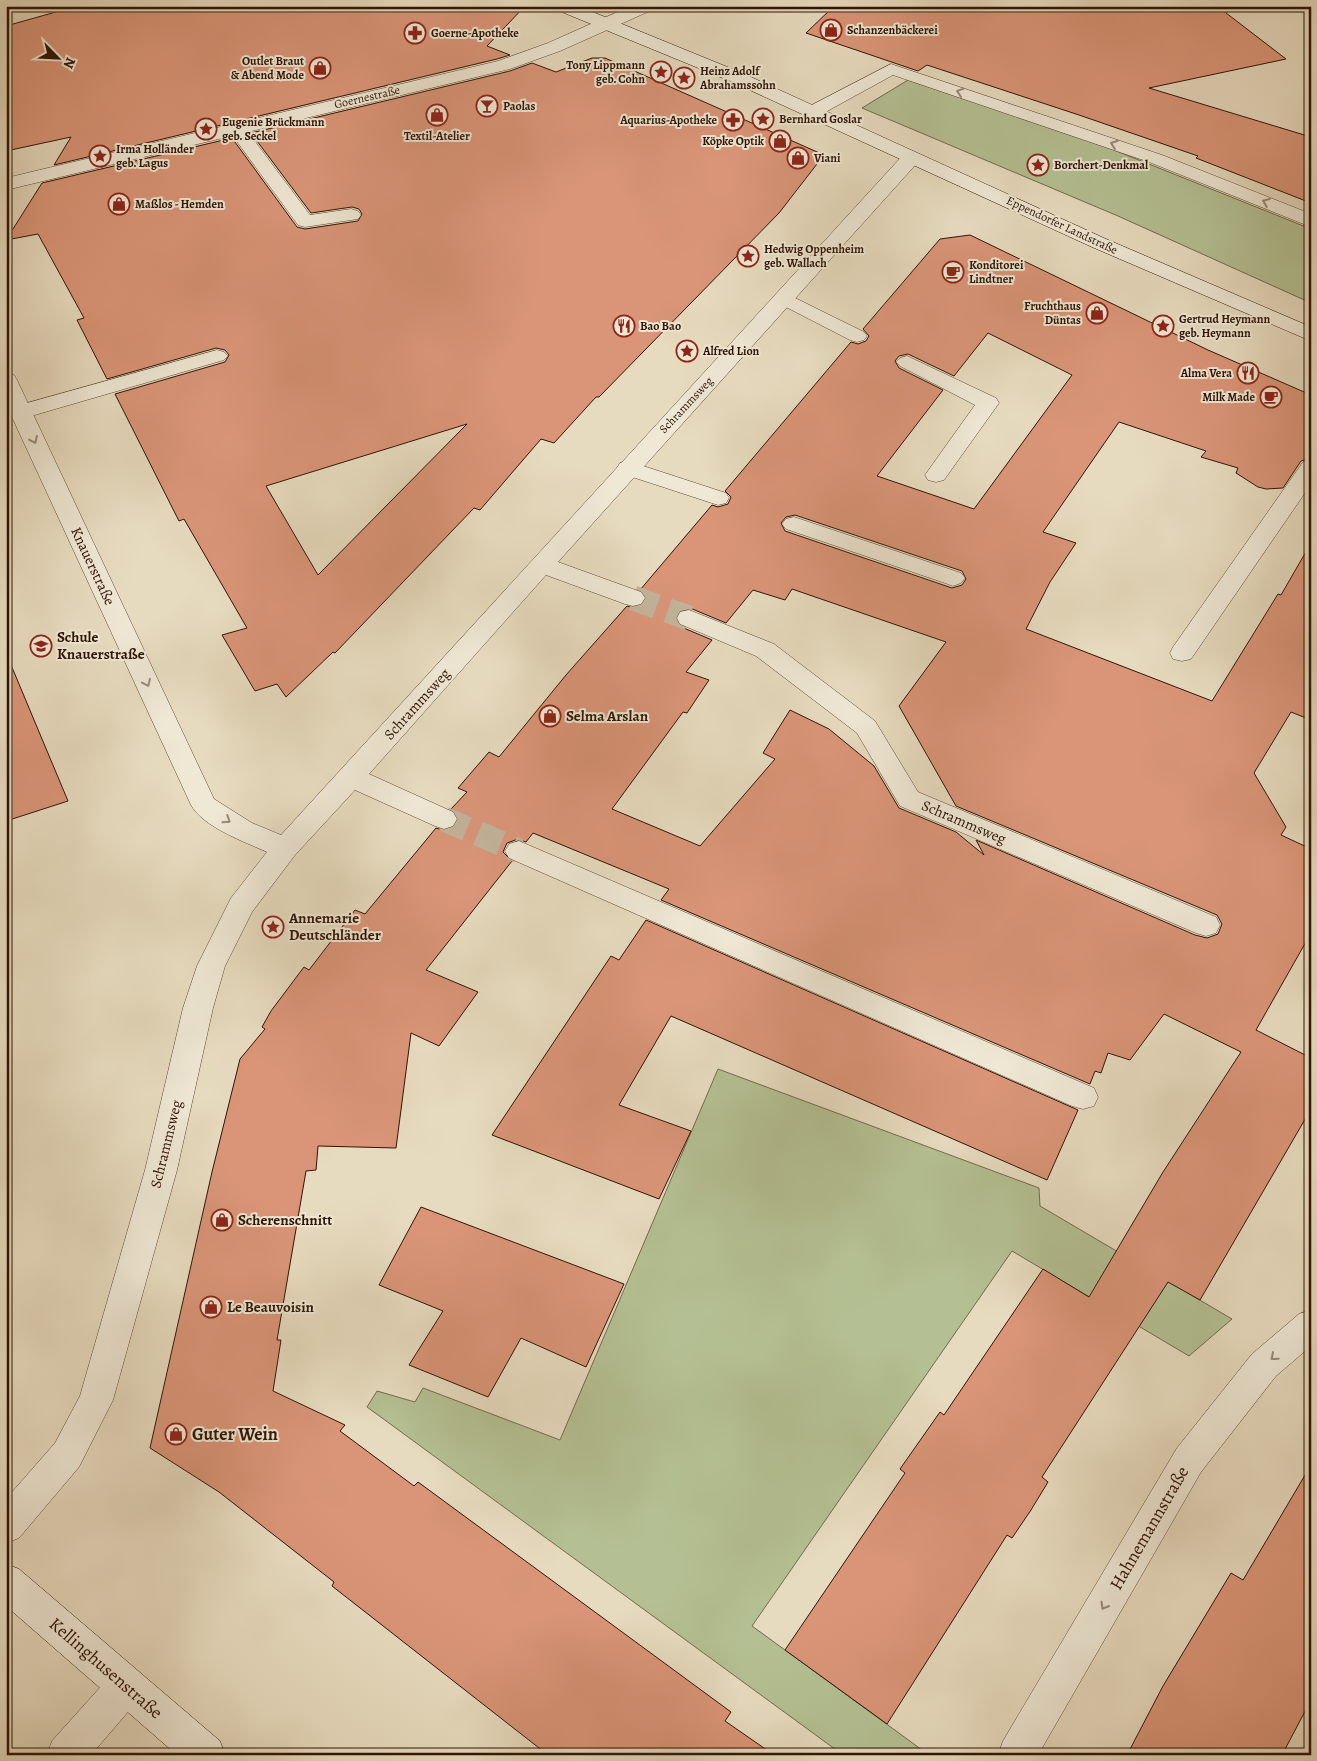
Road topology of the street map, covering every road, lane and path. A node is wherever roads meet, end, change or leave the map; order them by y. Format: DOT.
graph roads {
  1 [pos="563,6"];
  2 [pos="646,6"];
  3 [pos="607,24"];
  4 [pos="814,111"];
  5 [pos="236,128"];
  6 [pos="910,158"];
  7 [pos="6,184"];
  8 [pos="351,215"];
  9 [pos="1311,221"];
  10 [pos="785,299"];
  11 [pos="857,336"];
  12 [pos="1311,336"];
  13 [pos="217,356"];
  14 [pos="907,362"];
  15 [pos="6,380"];
  16 [pos="14,406"];
  17 [pos="1311,466"];
  18 [pos="628,468"];
  19 [pos="936,475"];
  20 [pos="718,498"];
  21 [pos="794,524"];
  22 [pos="543,565"];
  23 [pos="953,578"];
  24 [pos="633,598"];
  25 [pos="689,618"];
  26 [pos="1182,653"];
  27 [pos="352,777"];
  28 [pos="444,818"];
  29 [pos="284,848"];
  30 [pos="520,851"];
  31 [pos="1206,925"];
  32 [pos="1083,1097"];
  33 [pos="1311,1325"];
  34 [pos="6,1526"];
  35 [pos="6,1582"];
  36 [pos="126,1686"];
  37 [pos="66,1755"];
  38 [pos="206,1755"];
  39 [pos="1017,1755"];
  1 -- 3 [label="street, Eppendorfer Landstraße"];
  2 -- 3 [label="street, Goernestraße"];
  3 -- 4 [label="street, Eppendorfer Landstraße"];
  3 -- 5 [label="street, Goernestraße"];
  4 -- 6 [label="street, Eppendorfer Landstraße"];
  9 -- 4 [label="street, one-way"];
  5 -- 7 [label="street, Goernestraße"];
  5 -- 8 [label="street"];
  6 -- 10 [label="street, Schrammsweg"];
  6 -- 12 [label="street, Eppendorfer Landstraße"];
  10 -- 11 [label="street"];
  10 -- 18 [label="street, Schrammsweg"];
  13 -- 16 [label="street"];
  14 -- 19 [label="street"];
  15 -- 16 [label="street, Knauerstraße"];
  16 -- 29 [label="street, Knauerstraße, one-way"];
  17 -- 26 [label="street"];
  18 -- 20 [label="street"];
  18 -- 22 [label="street, Schrammsweg"];
  21 -- 23 [label="street"];
  22 -- 24 [label="street"];
  22 -- 27 [label="street, Schrammsweg"];
  25 -- 31 [label="street, Schrammsweg"];
  27 -- 28 [label="street"];
  27 -- 29 [label="street, Schrammsweg"];
  29 -- 34 [label="street, Schrammsweg"];
  30 -- 32 [label="street"];
  33 -- 39 [label="street, Hahnemannstraße, one-way"];
  35 -- 36 [label="street, Kellinghusenstraße"];
  36 -- 37 [label="street"];
  36 -- 38 [label="street, Kellinghusenstraße"];
}
